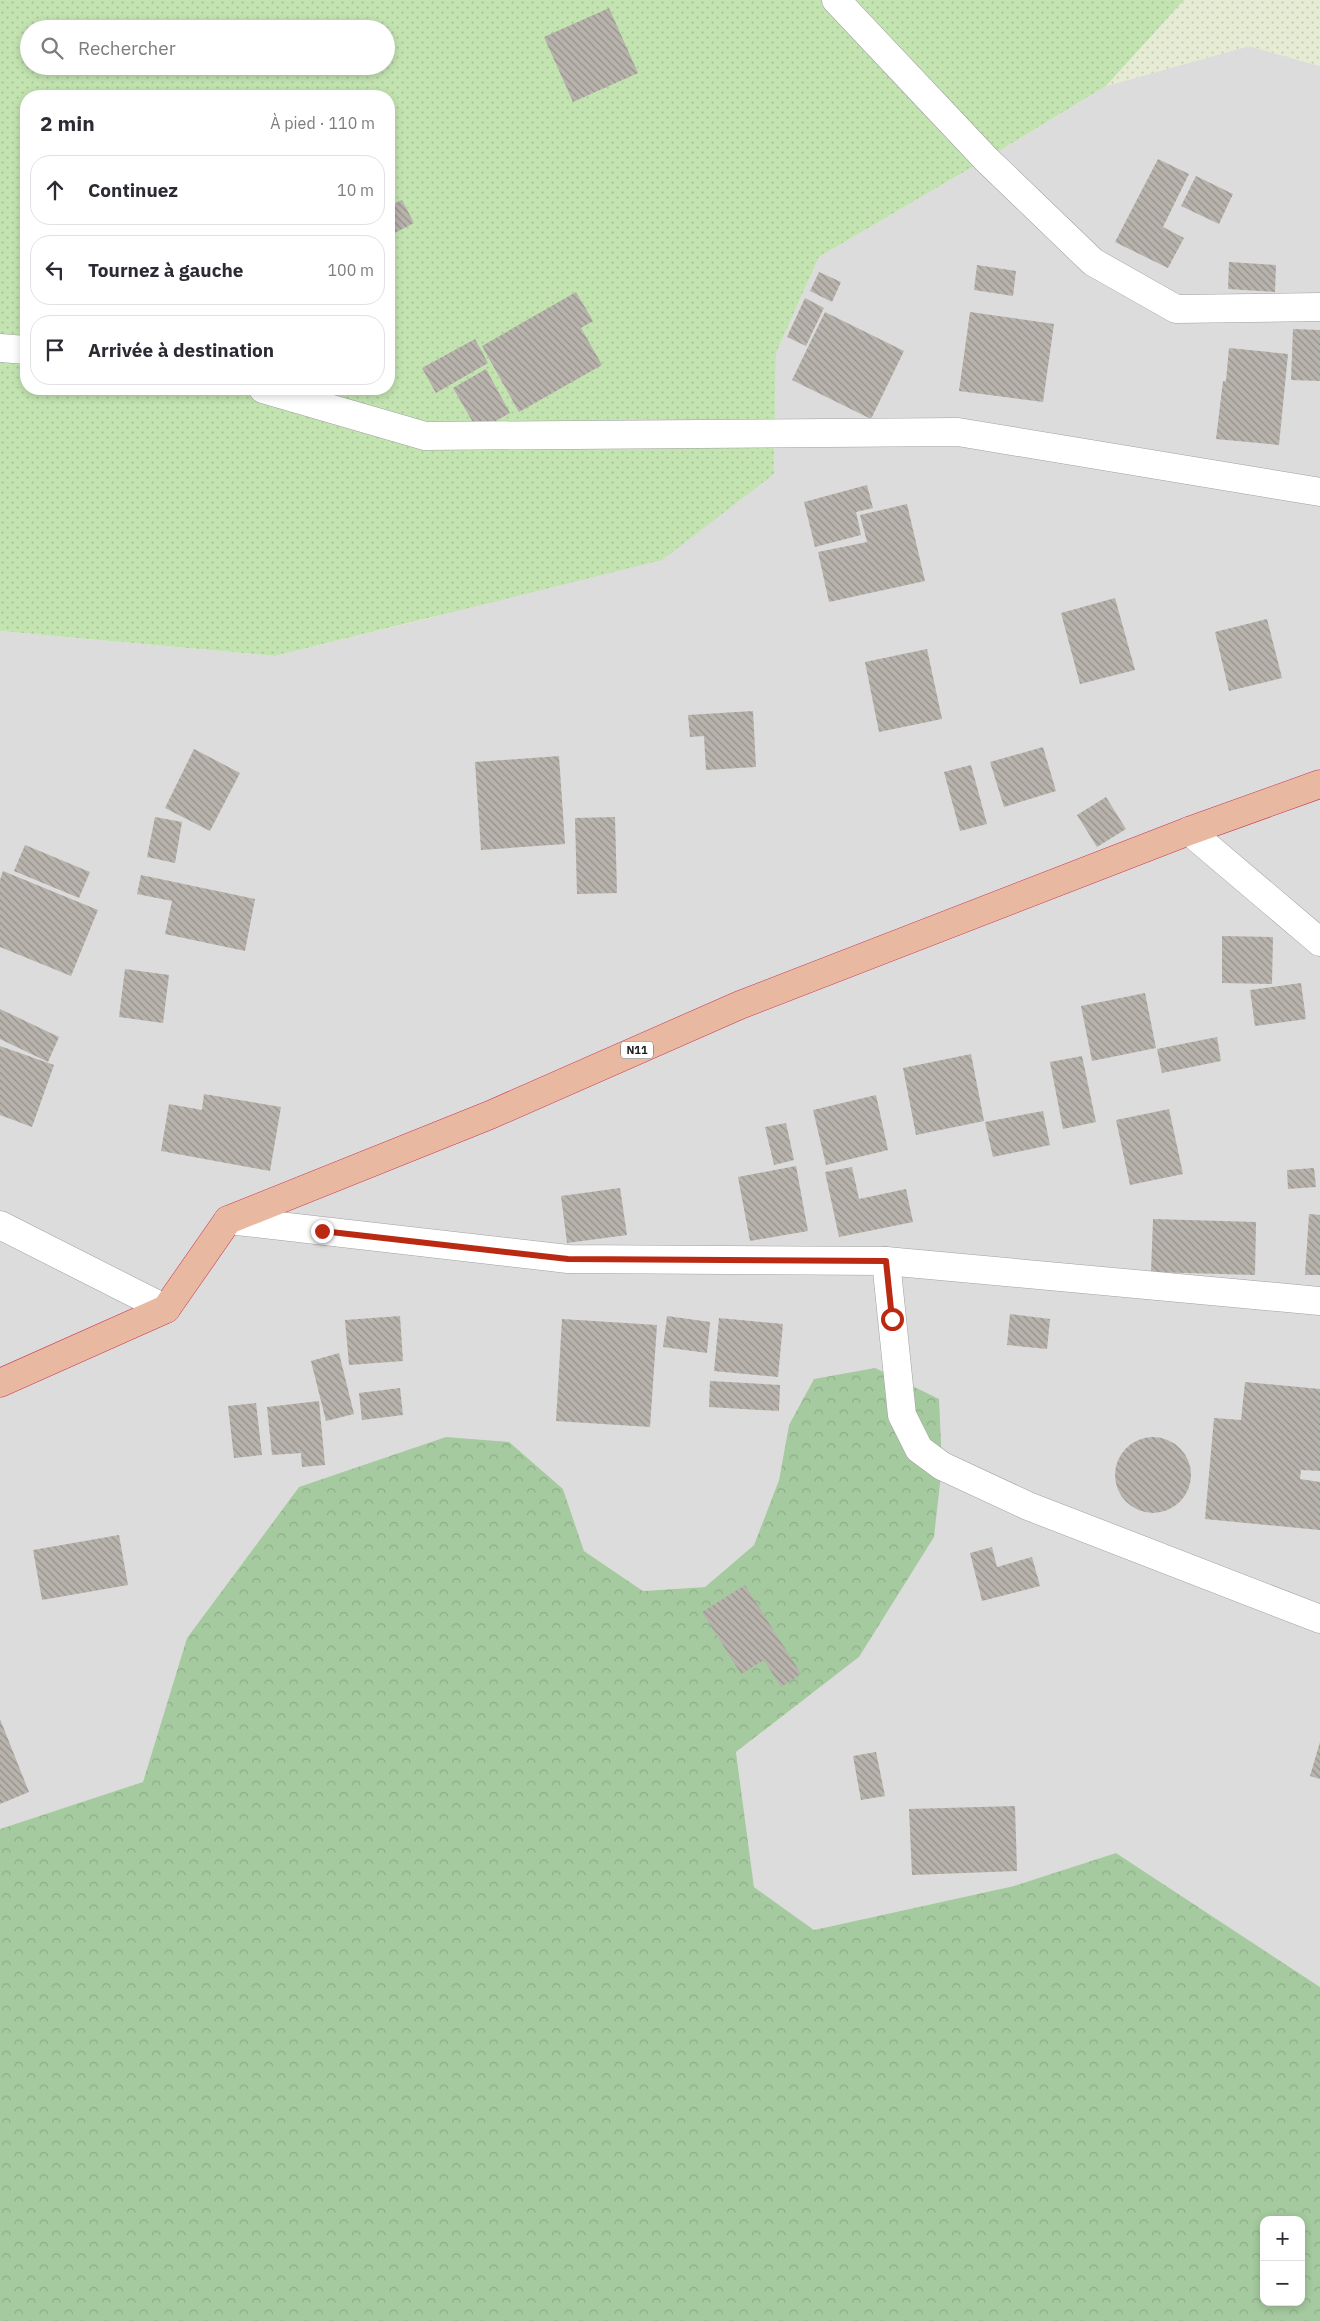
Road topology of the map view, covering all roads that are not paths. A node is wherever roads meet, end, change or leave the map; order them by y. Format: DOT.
graph roads {
  1 [pos="836,0"];
  2 [pos="1320,307"];
  3 [pos="0,348"];
  4 [pos="20,350"];
  5 [pos="284,395"];
  6 [pos="1320,492"];
  7 [pos="1320,784"];
  8 [pos="1190,831"];
  9 [pos="1320,942"];
  10 [pos="228,1220"];
  11 [pos="0,1225"];
  12 [pos="886,1261"];
  13 [pos="1320,1302"];
  14 [pos="166,1309"];
  15 [pos="0,1383"];
  16 [pos="1320,1619"];
  1 -- 2 [label="street"];
  3 -- 4 [label="street"];
  5 -- 6 [label="street"];
  7 -- 8 [label="highway, N11"];
  8 -- 9 [label="street"];
  8 -- 10 [label="highway, N11"];
  10 -- 12 [label="street"];
  10 -- 14 [label="highway"];
  11 -- 14 [label="street"];
  12 -- 13 [label="street"];
  12 -- 16 [label="street"];
  14 -- 15 [label="highway"];
}
